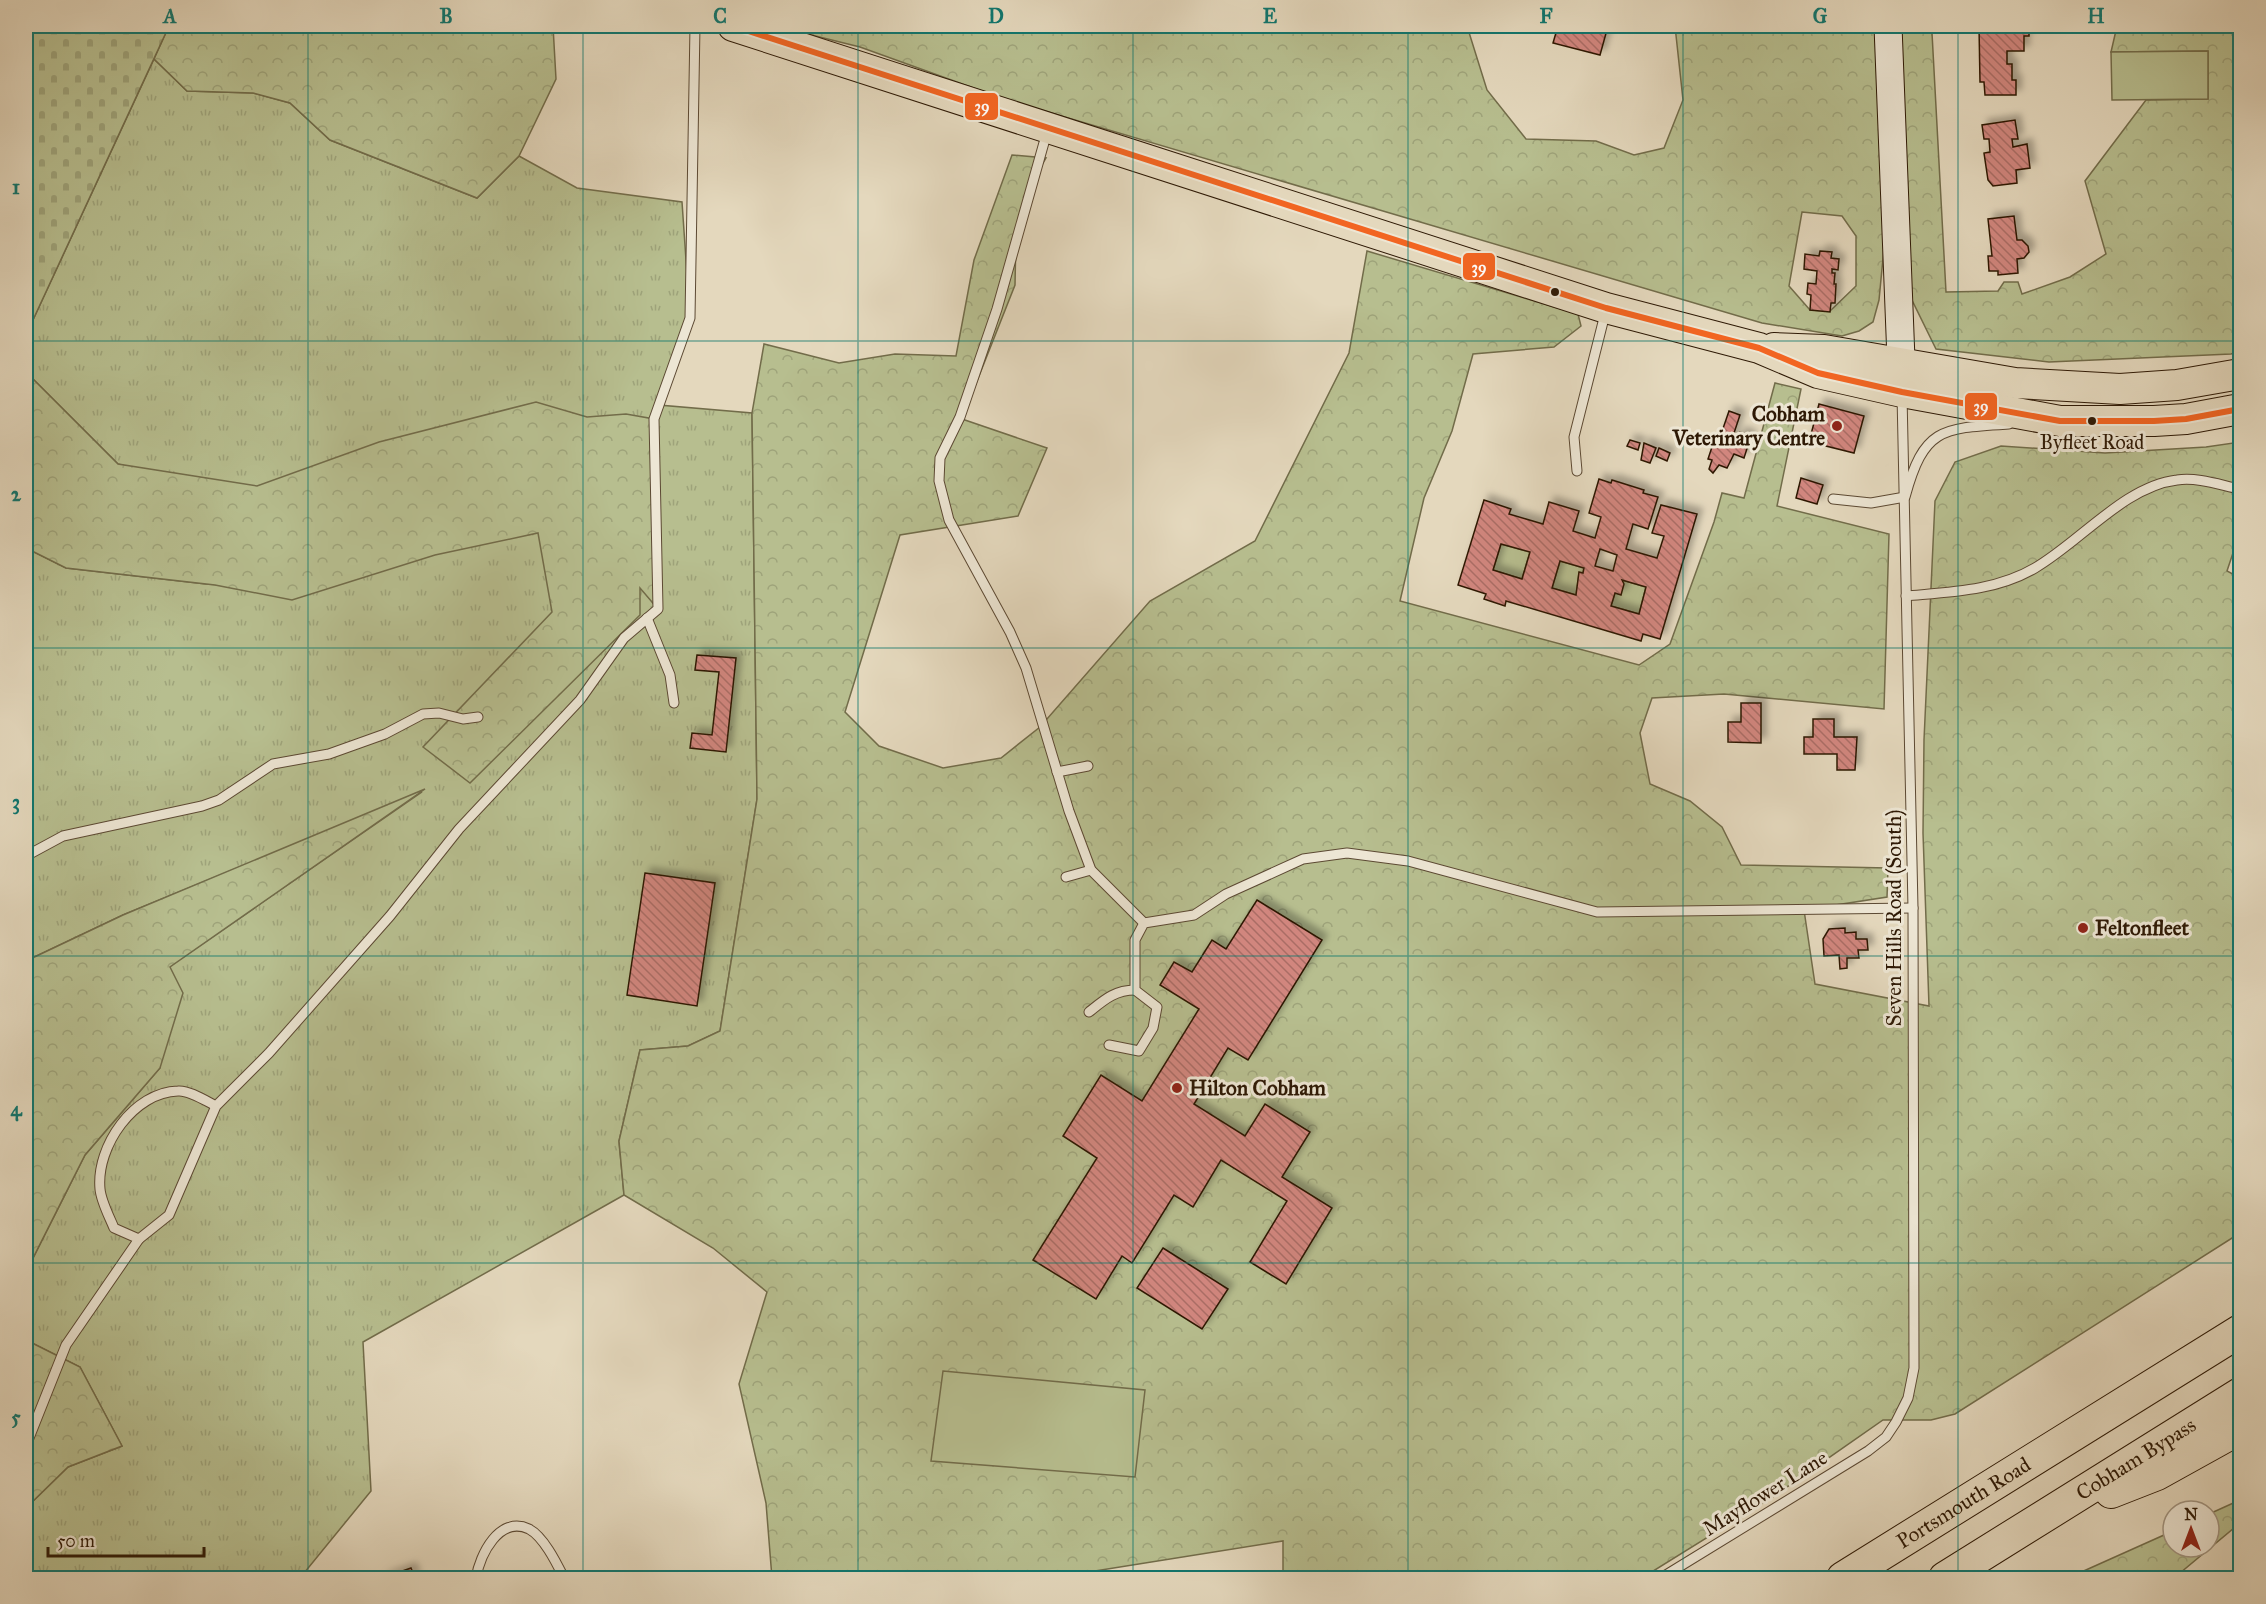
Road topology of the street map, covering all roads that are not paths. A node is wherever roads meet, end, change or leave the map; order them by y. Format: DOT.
graph roads {
  1 [pos="695,26"];
  2 [pos="733,26"];
  3 [pos="1888,26"];
  4 [pos="1049,127"];
  5 [pos="1606,308"];
  6 [pos="1909,375"];
  7 [pos="2236,376"];
  8 [pos="2241,409"];
  9 [pos="2060,421"];
  10 [pos="1577,471"];
  11 [pos="2241,489"];
  12 [pos="1905,497"];
  13 [pos="1833,499"];
  14 [pos="1906,596"];
  15 [pos="647,618"];
  16 [pos="674,703"];
  17 [pos="477,717"];
  18 [pos="1088,766"];
  19 [pos="1057,772"];
  20 [pos="26,856"];
  21 [pos="1091,870"];
  22 [pos="1066,877"];
  23 [pos="1913,908"];
  24 [pos="1144,923"];
  25 [pos="1135,990"];
  26 [pos="1089,1012"];
  27 [pos="1109,1045"];
  28 [pos="216,1106"];
  29 [pos="139,1239"];
  30 [pos="2241,1307"];
  31 [pos="2241,1331"];
  32 [pos="2241,1394"];
  33 [pos="2241,1428"];
  34 [pos="1886,1437"];
  35 [pos="26,1439"];
  36 [pos="2055,1447"];
  37 [pos="2032,1524"];
  38 [pos="476,1578"];
  39 [pos="564,1578"];
  40 [pos="1661,1578"];
  41 [pos="1843,1578"];
  42 [pos="1946,1578"];
  1 -- 15 [label="lane"];
  2 -- 4 [label="main road"];
  3 -- 6 [label="main road"];
  4 -- 5 [label="main road"];
  4 -- 19 [label="lane"];
  5 -- 6 [label="main road"];
  5 -- 10 [label="lane"];
  6 -- 7 [label="main road"];
  6 -- 9 [label="main road"];
  6 -- 12 [label="lane, Seven Hills Road (South)"];
  8 -- 9 [label="main road"];
  9 -- 12 [label="lane"];
  11 -- 14 [label="lane"];
  12 -- 13 [label="lane"];
  12 -- 14 [label="lane, Seven Hills Road (South)"];
  14 -- 23 [label="lane, Seven Hills Road (South)"];
  15 -- 16 [label="lane"];
  15 -- 28 [label="lane"];
  17 -- 20 [label="lane"];
  18 -- 19 [label="lane"];
  19 -- 21 [label="lane"];
  21 -- 22 [label="lane"];
  21 -- 24 [label="lane"];
  23 -- 24 [label="lane"];
  23 -- 34 [label="lane, Seven Hills Road (South)"];
  24 -- 25 [label="lane"];
  25 -- 26 [label="lane"];
  25 -- 27 [label="lane"];
  28 -- 29 [label="lane"];
  28 -- 29 [label="lane"];
  29 -- 35 [label="lane"];
  30 -- 36 [label="highway"];
  31 -- 36 [label="highway"];
  32 -- 37 [label="highway, Cobham Bypass"];
  33 -- 37 [label="highway"];
  34 -- 40 [label="lane, Mayflower Lane"];
  36 -- 41 [label="highway, Portsmouth Road"];
  37 -- 42 [label="highway"];
  38 -- 39 [label="lane"];
}
